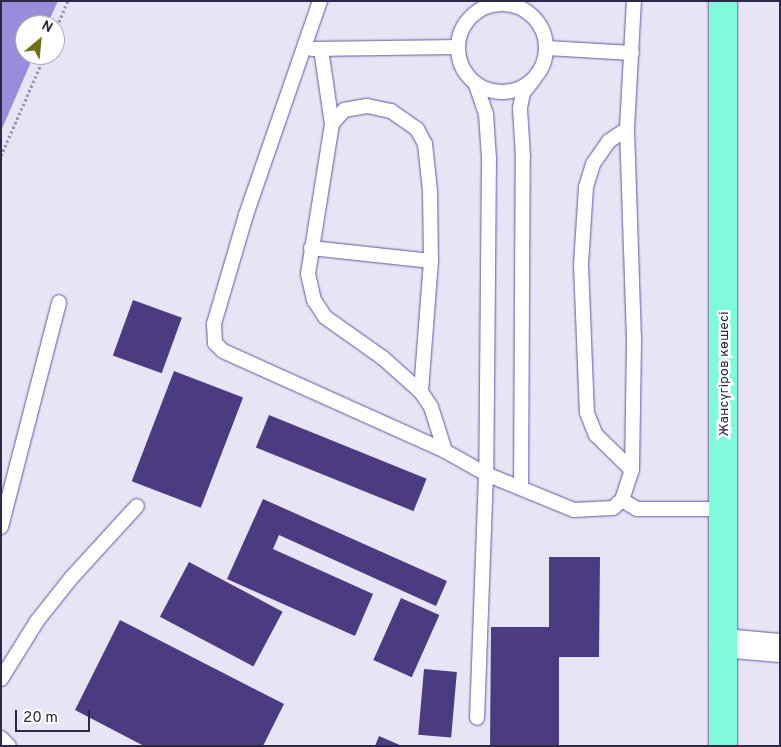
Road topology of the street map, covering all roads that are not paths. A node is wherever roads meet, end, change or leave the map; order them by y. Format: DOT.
graph roads {
  1 [pos="320,1"];
  2 [pos="521,1"];
  3 [pos="634,1"];
  4 [pos="723,1"];
  5 [pos="480,5"];
  6 [pos="532,15"];
  7 [pos="457,47"];
  8 [pos="546,48"];
  9 [pos="304,49"];
  10 [pos="321,49"];
  11 [pos="632,52"];
  12 [pos="534,79"];
  13 [pos="476,85"];
  14 [pos="332,124"];
  15 [pos="627,129"];
  16 [pos="311,248"];
  17 [pos="431,262"];
  18 [pos="60,302"];
  19 [pos="420,392"];
  20 [pos="445,451"];
  21 [pos="632,470"];
  22 [pos="486,474"];
  23 [pos="521,488"];
  24 [pos="622,500"];
  25 [pos="138,506"];
  26 [pos="726,510"];
  27 [pos="1,528"];
  28 [pos="723,643"];
  29 [pos="780,648"];
  30 [pos="1,679"];
  31 [pos="477,718"];
  32 [pos="1,738"];
  33 [pos="9,746"];
  34 [pos="723,746"];
  1 -- 9 [label="lane"];
  2 -- 6 [label="lane"];
  3 -- 11 [label="lane"];
  4 -- 26 [label="main road, Жансүгіров көшесі"];
  5 -- 6 [label="lane"];
  5 -- 7 [label="lane"];
  6 -- 8 [label="lane"];
  7 -- 10 [label="lane"];
  7 -- 13 [label="lane"];
  8 -- 11 [label="lane"];
  8 -- 12 [label="lane"];
  9 -- 10 [label="lane"];
  9 -- 20 [label="lane"];
  10 -- 14 [label="lane"];
  11 -- 15 [label="lane"];
  12 -- 13 [label="lane"];
  12 -- 23 [label="lane"];
  13 -- 22 [label="lane"];
  14 -- 16 [label="lane"];
  14 -- 17 [label="lane"];
  15 -- 21 [label="lane"];
  15 -- 21 [label="lane"];
  16 -- 17 [label="lane"];
  16 -- 19 [label="lane"];
  17 -- 19 [label="lane"];
  18 -- 27 [label="lane"];
  19 -- 20 [label="lane"];
  20 -- 22 [label="lane"];
  21 -- 24 [label="lane"];
  22 -- 23 [label="lane"];
  22 -- 31 [label="lane"];
  23 -- 24 [label="lane"];
  24 -- 26 [label="lane"];
  25 -- 30 [label="lane"];
  26 -- 28 [label="main road, Жансүгіров көшесі"];
  28 -- 29 [label="street"];
  28 -- 34 [label="main road, Жансүгіров көшесі"];
  32 -- 33 [label="lane"];
}
